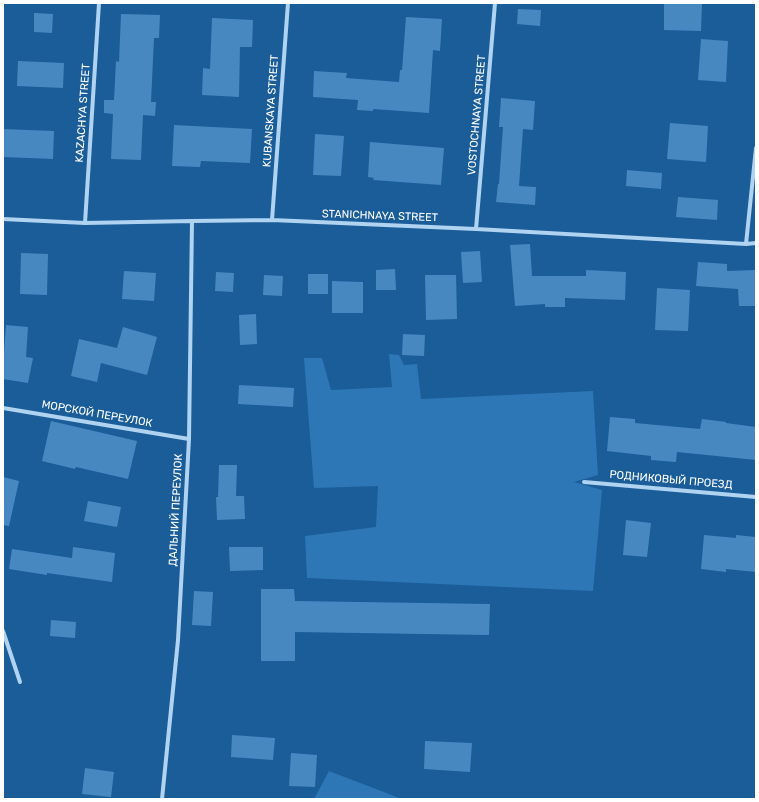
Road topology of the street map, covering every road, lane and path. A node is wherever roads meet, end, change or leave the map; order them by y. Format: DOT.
graph roads {
  1 [pos="99,3"];
  2 [pos="288,3"];
  3 [pos="495,3"];
  4 [pos="756,148"];
  5 [pos="3,218"];
  6 [pos="272,220"];
  7 [pos="192,221"];
  8 [pos="85,223"];
  9 [pos="476,229"];
  10 [pos="756,243"];
  11 [pos="746,244"];
  12 [pos="3,408"];
  13 [pos="189,439"];
  14 [pos="584,482"];
  15 [pos="756,497"];
  16 [pos="3,631"];
  17 [pos="20,682"];
  18 [pos="162,799"];
  1 -- 8 [label="street, KAZACHYA STREET"];
  2 -- 6 [label="street, KUBANSKAYA STREET"];
  3 -- 9 [label="street, VOSTOCHNAYA STREET"];
  4 -- 11 [label="street"];
  5 -- 8 [label="street, STANICHNAYA STREET"];
  6 -- 7 [label="street, STANICHNAYA STREET"];
  6 -- 9 [label="street, STANICHNAYA STREET"];
  7 -- 8 [label="street, STANICHNAYA STREET"];
  7 -- 13 [label="street, ДАЛЬНИЙ ПЕРЕУЛОК"];
  9 -- 11 [label="street, STANICHNAYA STREET"];
  10 -- 11 [label="street, STANICHNAYA STREET"];
  12 -- 13 [label="street, МОРСКОЙ ПЕРЕУЛОК"];
  13 -- 18 [label="street, ДАЛЬНИЙ ПЕРЕУЛОК"];
  14 -- 15 [label="street, РОДНИКОВЫЙ ПРОЕЗД"];
  16 -- 17 [label="street"];
}
